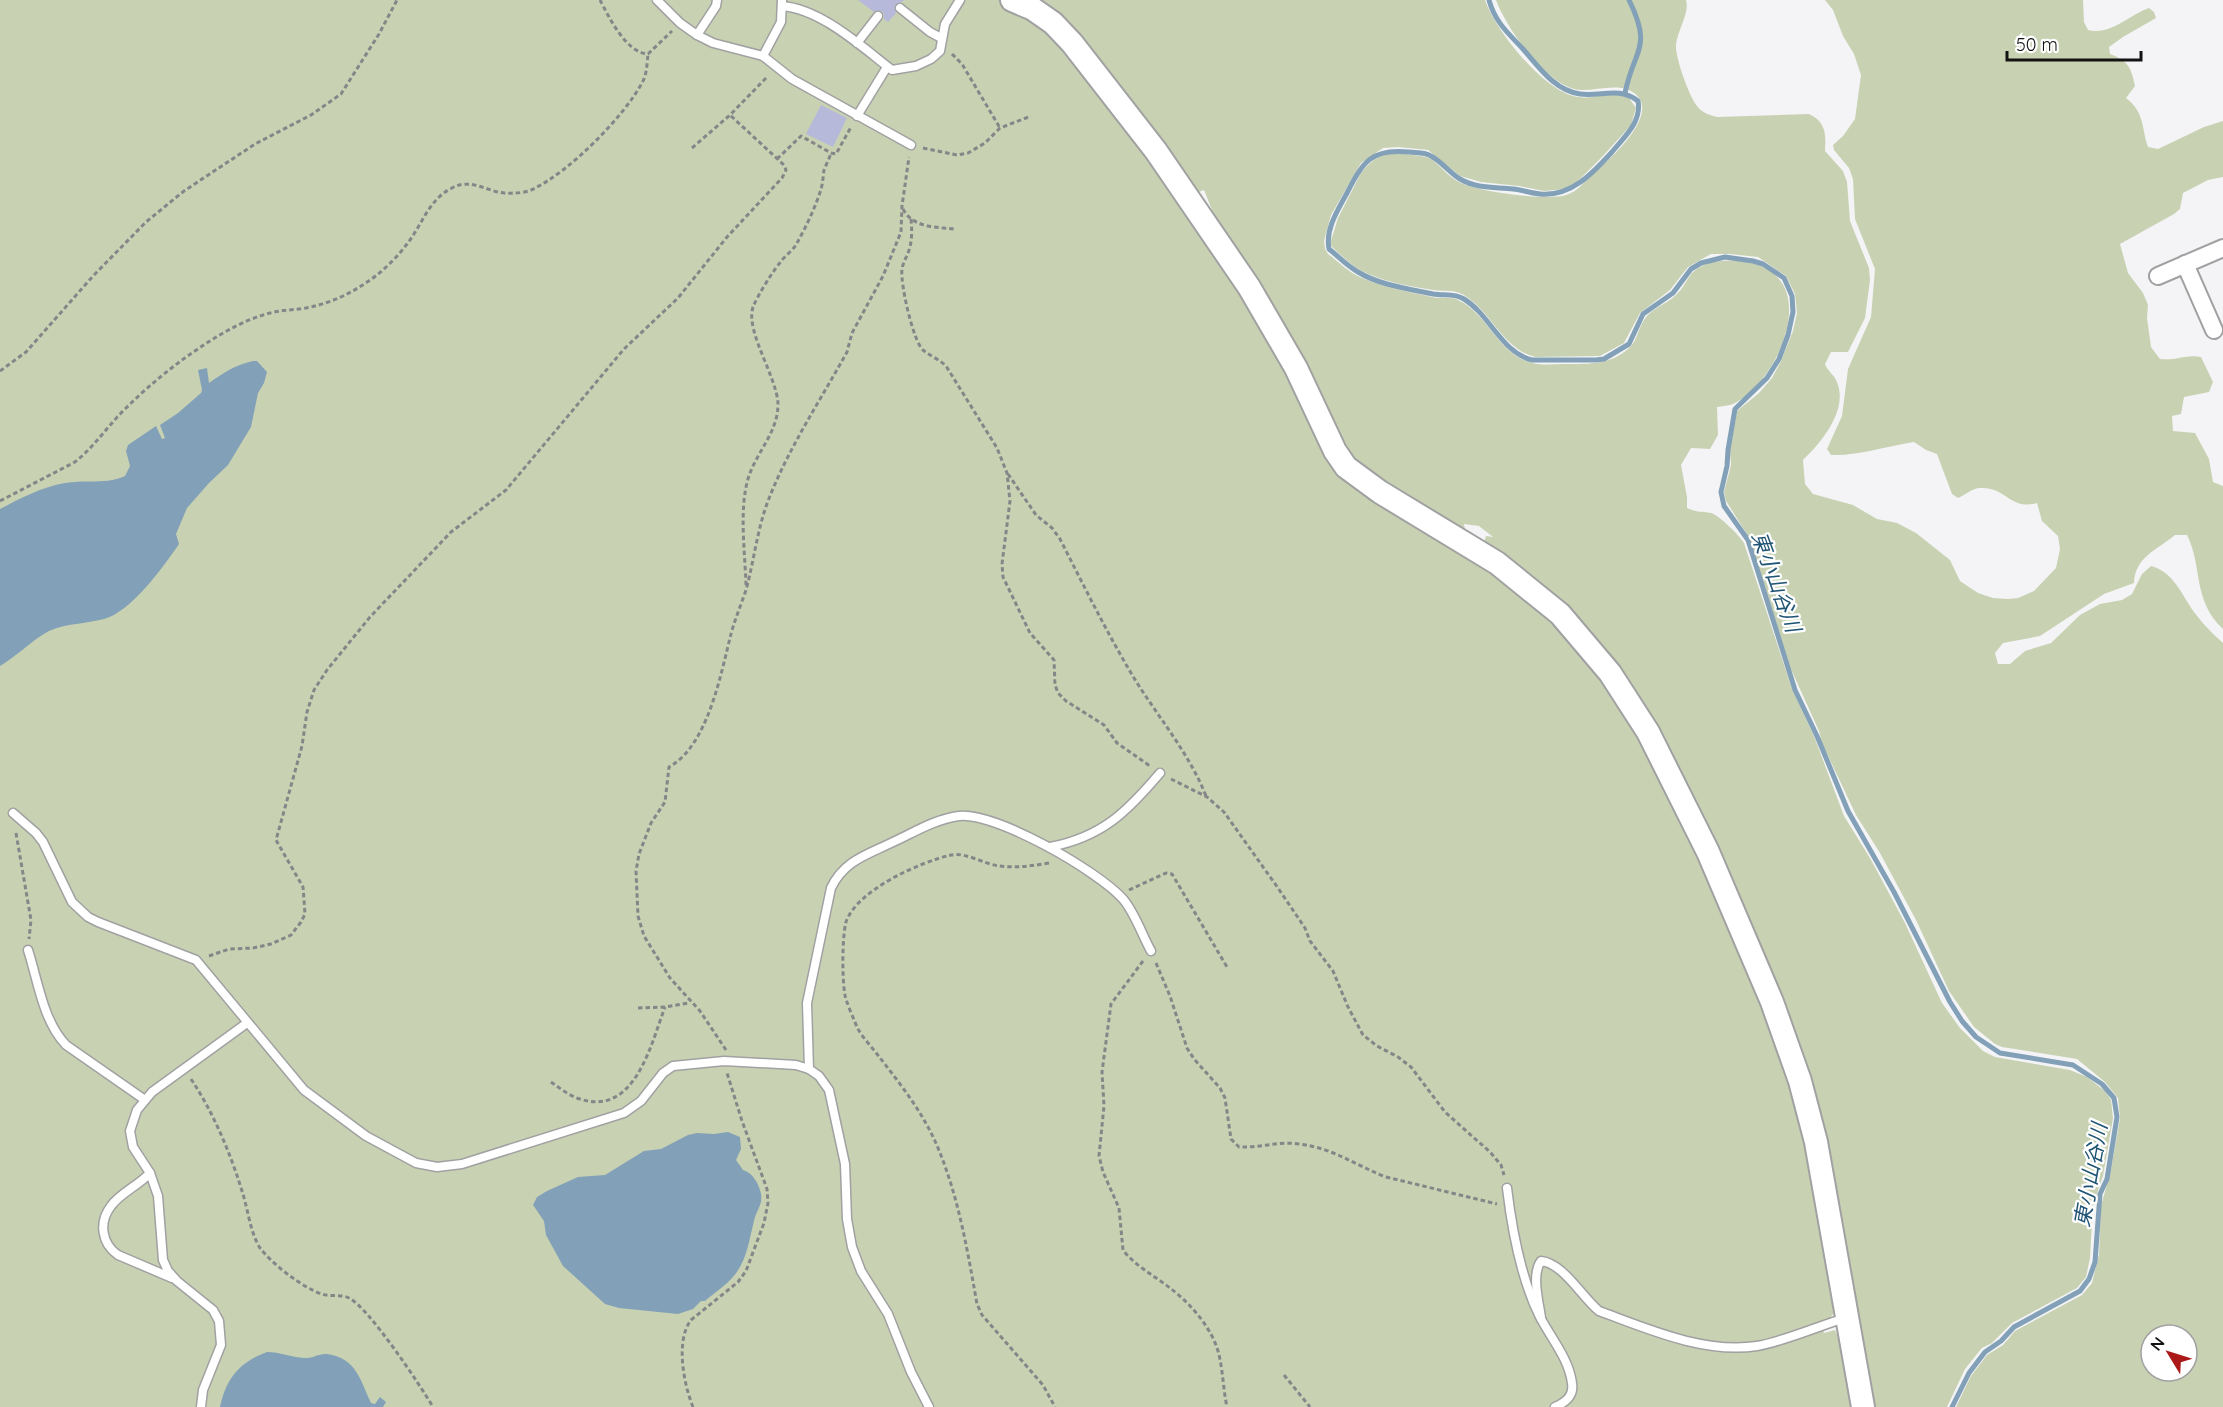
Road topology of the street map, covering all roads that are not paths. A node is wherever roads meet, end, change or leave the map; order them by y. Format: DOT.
graph roads {
  1 [pos="657,0"];
  2 [pos="717,0"];
  3 [pos="960,0"];
  4 [pos="782,3"];
  5 [pos="1027,3"];
  6 [pos="900,8"];
  7 [pos="878,16"];
  8 [pos="698,35"];
  9 [pos="857,43"];
  10 [pos="941,43"];
  11 [pos="763,56"];
  12 [pos="887,67"];
  13 [pos="857,116"];
  14 [pos="911,145"];
  15 [pos="2223,248"];
  16 [pos="2185,264"];
  17 [pos="2158,276"];
  18 [pos="2214,330"];
  19 [pos="1160,772"];
  20 [pos="13,813"];
  21 [pos="1050,847"];
  22 [pos="28,950"];
  23 [pos="1151,951"];
  24 [pos="247,1023"];
  25 [pos="808,1069"];
  26 [pos="145,1100"];
  27 [pos="150,1173"];
  28 [pos="1507,1188"];
  29 [pos="177,1281"];
  30 [pos="1541,1318"];
  31 [pos="1845,1318"];
  32 [pos="201,1407"];
  33 [pos="929,1407"];
  34 [pos="1556,1407"];
  35 [pos="1863,1407"];
  1 -- 8 [label="lane"];
  2 -- 8 [label="lane"];
  3 -- 10 [label="lane"];
  4 -- 9 [label="lane"];
  4 -- 11 [label="lane"];
  5 -- 31 [label="street"];
  6 -- 10 [label="lane"];
  7 -- 9 [label="lane"];
  8 -- 11 [label="lane"];
  9 -- 12 [label="lane"];
  10 -- 12 [label="lane"];
  11 -- 13 [label="lane"];
  12 -- 13 [label="lane"];
  13 -- 14 [label="lane"];
  15 -- 16 [label="street"];
  16 -- 17 [label="street"];
  16 -- 18 [label="street"];
  19 -- 21 [label="lane"];
  20 -- 24 [label="lane"];
  21 -- 23 [label="lane"];
  21 -- 25 [label="lane"];
  22 -- 26 [label="lane"];
  24 -- 25 [label="lane"];
  24 -- 26 [label="lane"];
  25 -- 33 [label="lane"];
  26 -- 27 [label="lane"];
  27 -- 29 [label="lane"];
  27 -- 29 [label="lane"];
  28 -- 30 [label="lane"];
  29 -- 32 [label="lane"];
  30 -- 31 [label="lane"];
  30 -- 34 [label="lane"];
  31 -- 35 [label="street"];
}
